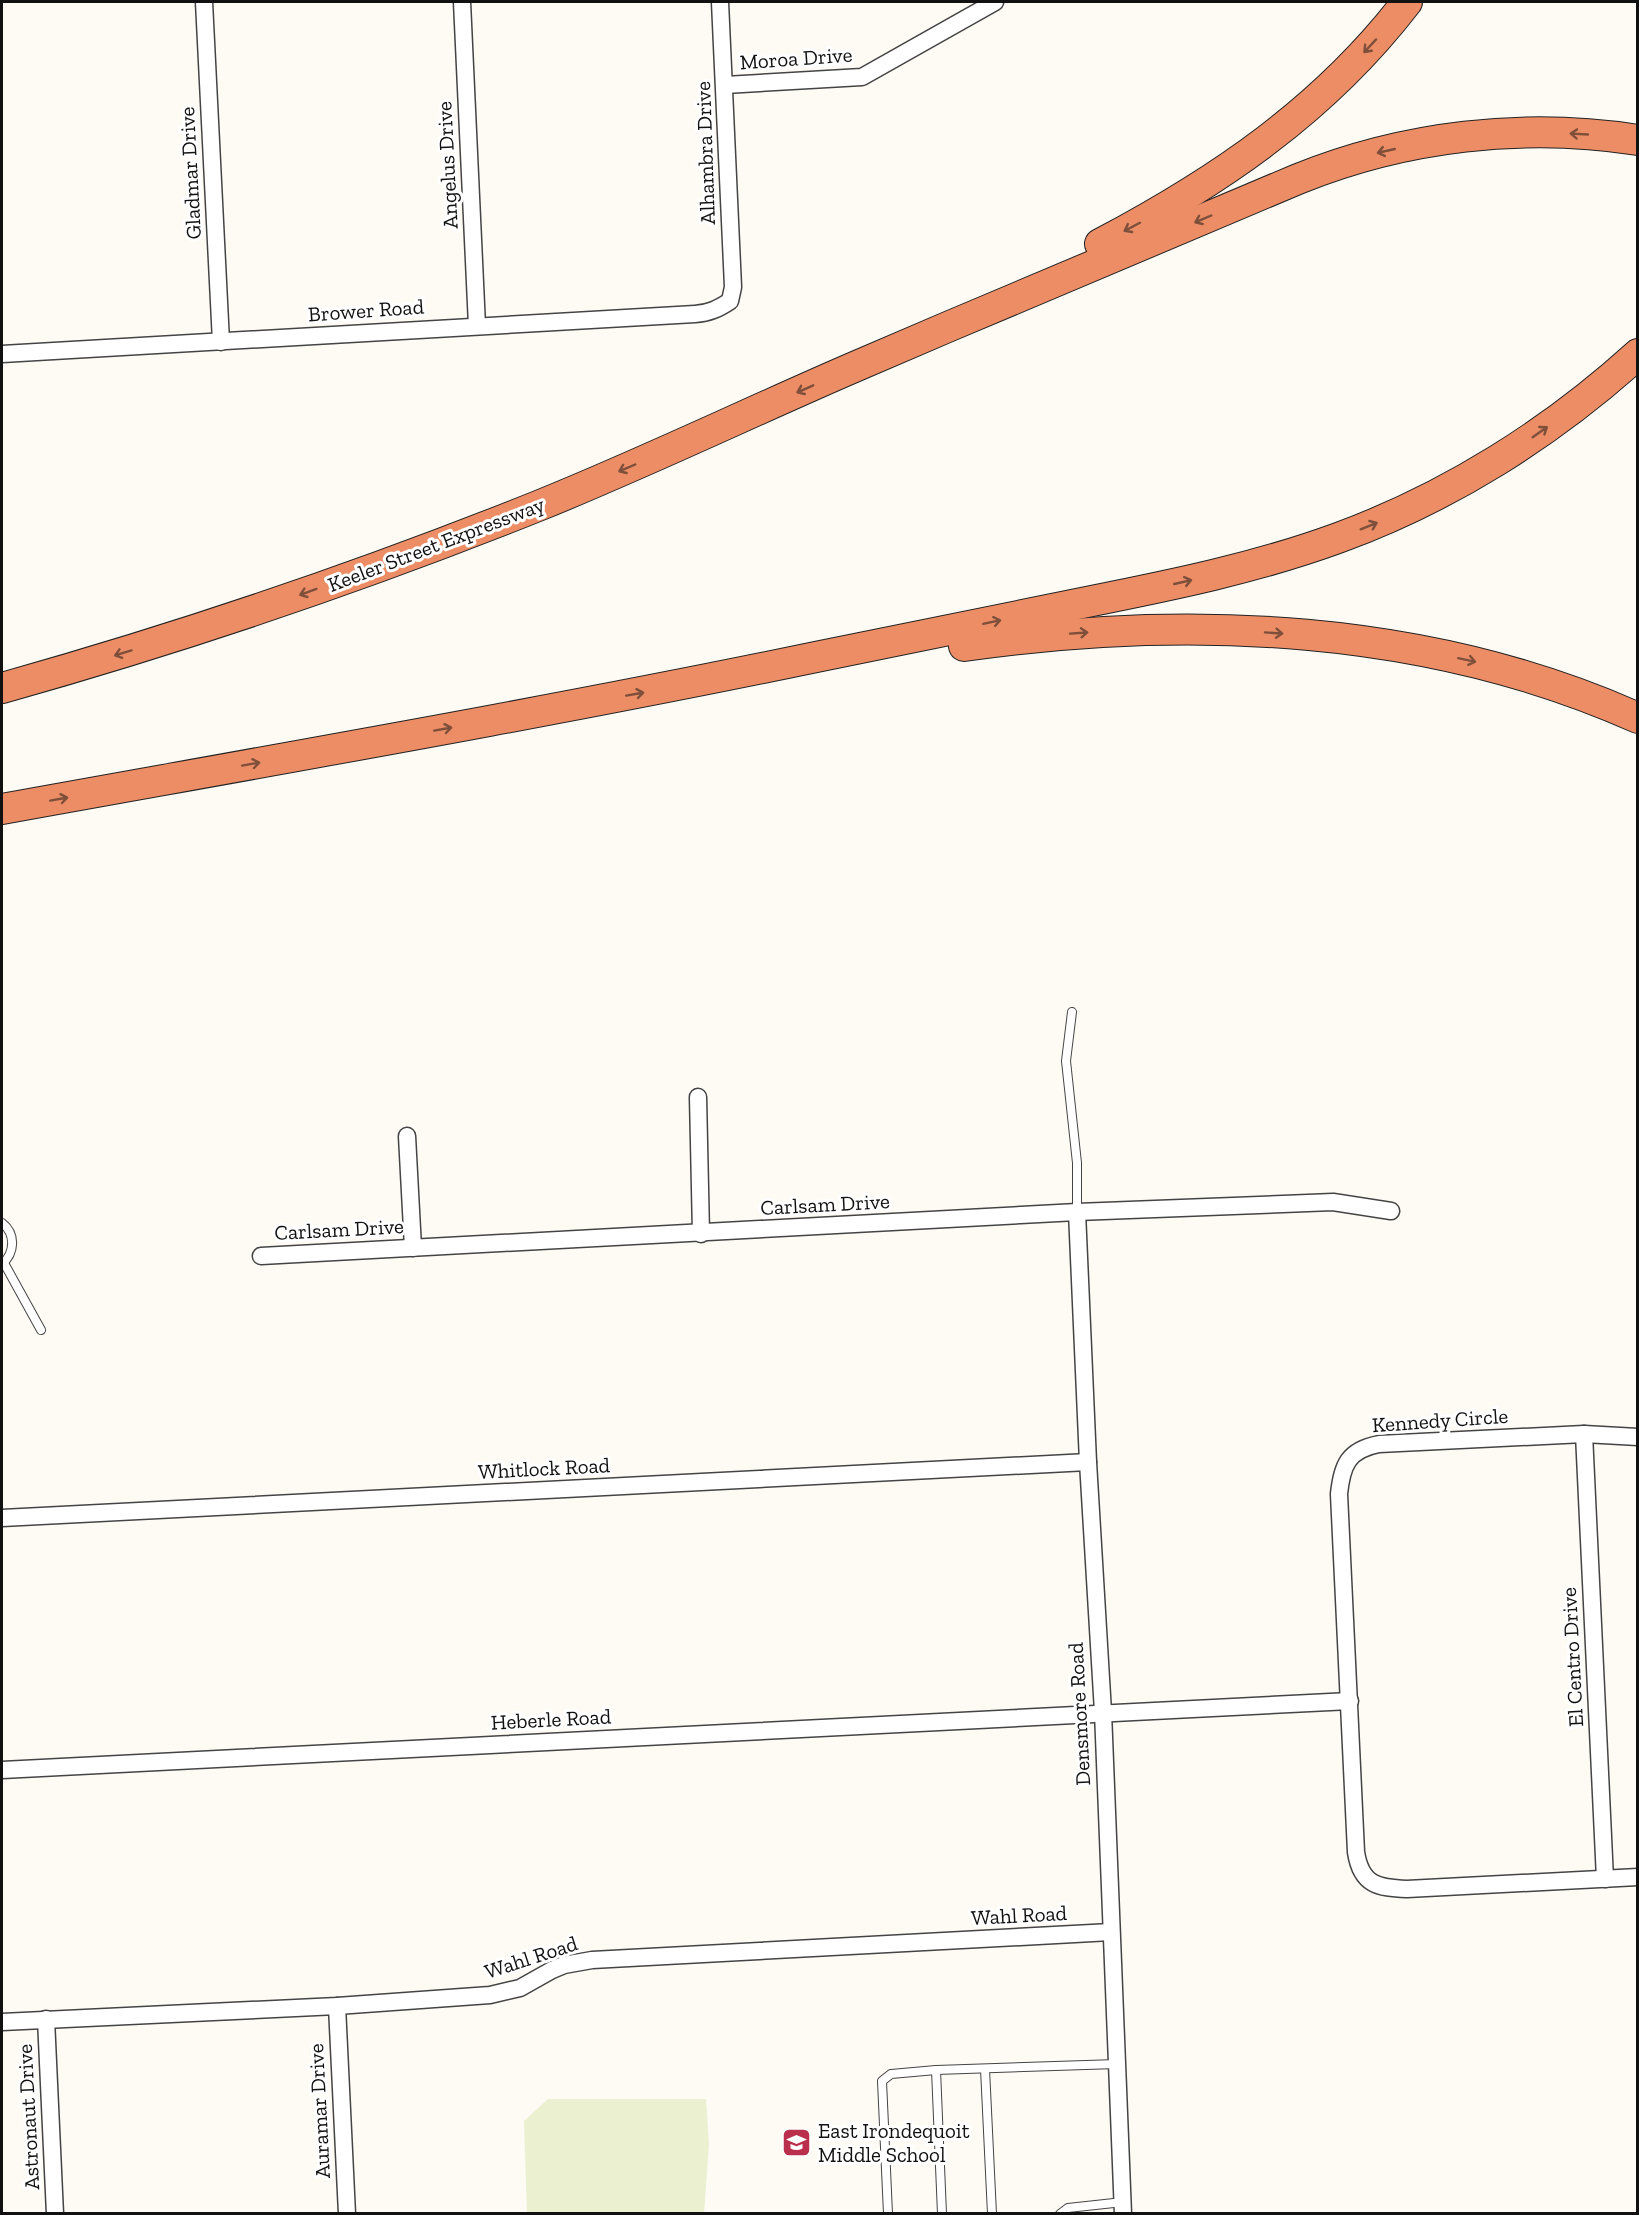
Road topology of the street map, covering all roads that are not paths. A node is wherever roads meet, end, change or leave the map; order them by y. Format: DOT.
graph roads {
  1 [pos="204,2"];
  2 [pos="462,2"];
  3 [pos="720,2"];
  4 [pos="995,2"];
  5 [pos="1407,2"];
  6 [pos="724,85"];
  7 [pos="1638,140"];
  8 [pos="730,301"];
  9 [pos="477,326"];
  10 [pos="221,342"];
  11 [pos="2,354"];
  12 [pos="1638,354"];
  13 [pos="858,365"];
  14 [pos="2,688"];
  15 [pos="667,688"];
  16 [pos="1638,718"];
  17 [pos="2,809"];
  18 [pos="1072,1012"];
  19 [pos="698,1097"];
  20 [pos="407,1136"];
  21 [pos="1391,1210"];
  22 [pos="1077,1212"];
  23 [pos="2,1223"];
  24 [pos="701,1234"];
  25 [pos="413,1248"];
  26 [pos="261,1256"];
  27 [pos="3,1264"];
  28 [pos="41,1330"];
  29 [pos="1584,1434"];
  30 [pos="1638,1437"];
  31 [pos="1088,1462"];
  32 [pos="2,1518"];
  33 [pos="1350,1701"];
  34 [pos="1103,1712"];
  35 [pos="2,1770"];
  36 [pos="1638,1877"];
  37 [pos="1605,1879"];
  38 [pos="1111,1932"];
  39 [pos="337,2006"];
  40 [pos="46,2019"];
  41 [pos="2,2022"];
  42 [pos="1117,2064"];
  43 [pos="985,2069"];
  44 [pos="936,2070"];
  45 [pos="1123,2208"];
  46 [pos="1088,2210"];
  47 [pos="55,2214"];
  48 [pos="347,2214"];
  49 [pos="888,2214"];
  50 [pos="942,2214"];
  51 [pos="992,2214"];
  52 [pos="1060,2214"];
  1 -- 10 [label="street, Gladmar Drive"];
  2 -- 9 [label="street, Angelus Drive"];
  3 -- 6 [label="street, Alhambra Drive"];
  4 -- 6 [label="street, Moroa Drive"];
  5 -- 13 [label="highway, one-way"];
  6 -- 8 [label="street, Alhambra Drive"];
  7 -- 13 [label="highway, one-way"];
  8 -- 9 [label="street, Brower Road"];
  9 -- 10 [label="street, Brower Road"];
  10 -- 11 [label="street, Brower Road"];
  15 -- 12 [label="highway, one-way"];
  13 -- 14 [label="highway, Keeler Street Expressway, one-way"];
  15 -- 16 [label="highway, one-way"];
  17 -- 15 [label="highway, one-way"];
  18 -- 22 [label="lane"];
  19 -- 24 [label="street"];
  20 -- 25 [label="street"];
  21 -- 22 [label="street, Carlsam Drive"];
  22 -- 24 [label="street, Carlsam Drive"];
  22 -- 31 [label="street, Densmore Road"];
  23 -- 27 [label="lane"];
  24 -- 25 [label="street, Carlsam Drive"];
  25 -- 26 [label="street, Carlsam Drive"];
  27 -- 28 [label="lane"];
  29 -- 30 [label="street, Kennedy Circle"];
  29 -- 33 [label="street, Kennedy Circle"];
  29 -- 37 [label="street, El Centro Drive"];
  31 -- 32 [label="street, Whitlock Road"];
  31 -- 34 [label="street, Densmore Road"];
  33 -- 34 [label="street"];
  33 -- 37 [label="street, Kennedy Circle"];
  34 -- 35 [label="street, Heberle Road"];
  34 -- 38 [label="street, Densmore Road"];
  36 -- 37 [label="street, Kennedy Circle"];
  38 -- 39 [label="street, Wahl Road"];
  38 -- 42 [label="street, Densmore Road"];
  39 -- 40 [label="street, Wahl Road"];
  39 -- 48 [label="street, Auramar Drive"];
  40 -- 41 [label="street, Wahl Road"];
  40 -- 47 [label="street, Astronaut Drive"];
  42 -- 43 [label="lane"];
  42 -- 45 [label="street, Densmore Road"];
  43 -- 44 [label="lane"];
  43 -- 51 [label="lane"];
  44 -- 49 [label="lane"];
  44 -- 50 [label="lane"];
  45 -- 46 [label="lane"];
  46 -- 52 [label="lane"];
}
